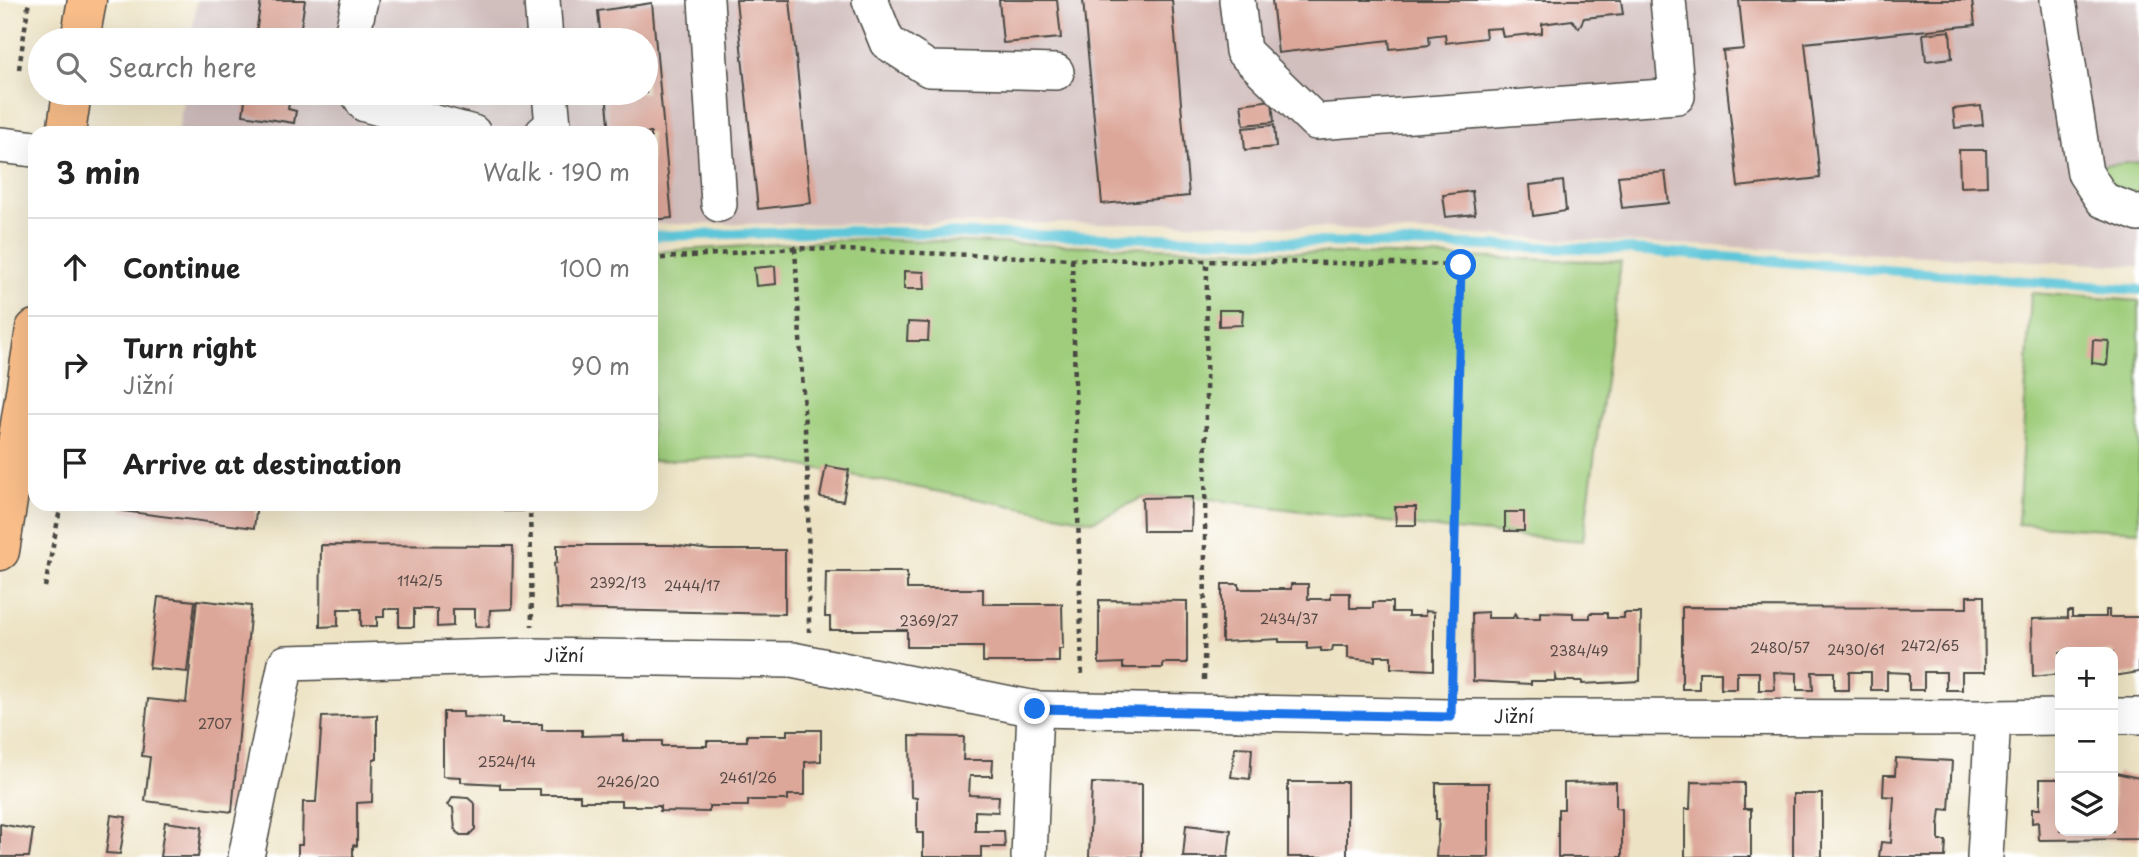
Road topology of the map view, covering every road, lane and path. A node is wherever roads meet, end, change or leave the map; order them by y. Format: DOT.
graph roads {
  1 [pos="29,0"];
  2 [pos="87,0"];
  3 [pos="360,0"];
  4 [pos="541,0"];
  5 [pos="706,0"];
  6 [pos="870,0"];
  7 [pos="1237,0"];
  8 [pos="1668,0"];
  9 [pos="2058,0"];
  10 [pos="82,28"];
  11 [pos="354,28"];
  12 [pos="544,28"];
  13 [pos="19,69"];
  14 [pos="1056,72"];
  15 [pos="70,105"];
  16 [pos="369,105"];
  17 [pos="551,105"];
  18 [pos="67,126"];
  19 [pos="447,126"];
  20 [pos="552,126"];
  21 [pos="0,145"];
  22 [pos="28,148"];
  23 [pos="719,204"];
  24 [pos="2139,214"];
  25 [pos="795,248"];
  26 [pos="658,258"];
  27 [pos="1072,258"];
  28 [pos="1207,261"];
  29 [pos="28,373"];
  30 [pos="60,511"];
  31 [pos="530,511"];
  32 [pos="0,551"];
  33 [pos="45,587"];
  34 [pos="533,656"];
  35 [pos="809,663"];
  36 [pos="1035,709"];
  37 [pos="1083,710"];
  38 [pos="1204,712"];
  39 [pos="2118,716"];
  40 [pos="2139,716"];
  41 [pos="1451,717"];
  42 [pos="2055,717"];
  43 [pos="1993,718"];
  44 [pos="246,857"];
  45 [pos="1029,857"];
  46 [pos="1985,857"];
  1 -- 13 [label="path"];
  2 -- 10 [label="main road"];
  3 -- 11 [label="street"];
  4 -- 12 [label="street"];
  5 -- 23 [label="street"];
  6 -- 14 [label="street"];
  7 -- 8 [label="street"];
  9 -- 24 [label="street"];
  15 -- 18 [label="main road"];
  16 -- 19 [label="street"];
  17 -- 20 [label="street"];
  21 -- 22 [label="street"];
  25 -- 26 [label="path"];
  25 -- 27 [label="path"];
  25 -- 35 [label="path"];
  27 -- 28 [label="path"];
  27 -- 37 [label="path"];
  28 -- 38 [label="path"];
  28 -- 41 [label="path"];
  29 -- 32 [label="main road"];
  30 -- 33 [label="path"];
  31 -- 34 [label="path"];
  34 -- 35 [label="street, Jižní"];
  34 -- 44 [label="street, Jižní"];
  35 -- 36 [label="street, Jižní"];
  36 -- 37 [label="street, Jižní"];
  36 -- 45 [label="street"];
  37 -- 38 [label="street, Jižní"];
  38 -- 41 [label="street, Jižní"];
  39 -- 40 [label="street"];
  41 -- 43 [label="street, Jižní"];
  42 -- 43 [label="street, Jižní"];
  43 -- 46 [label="street"];
}
